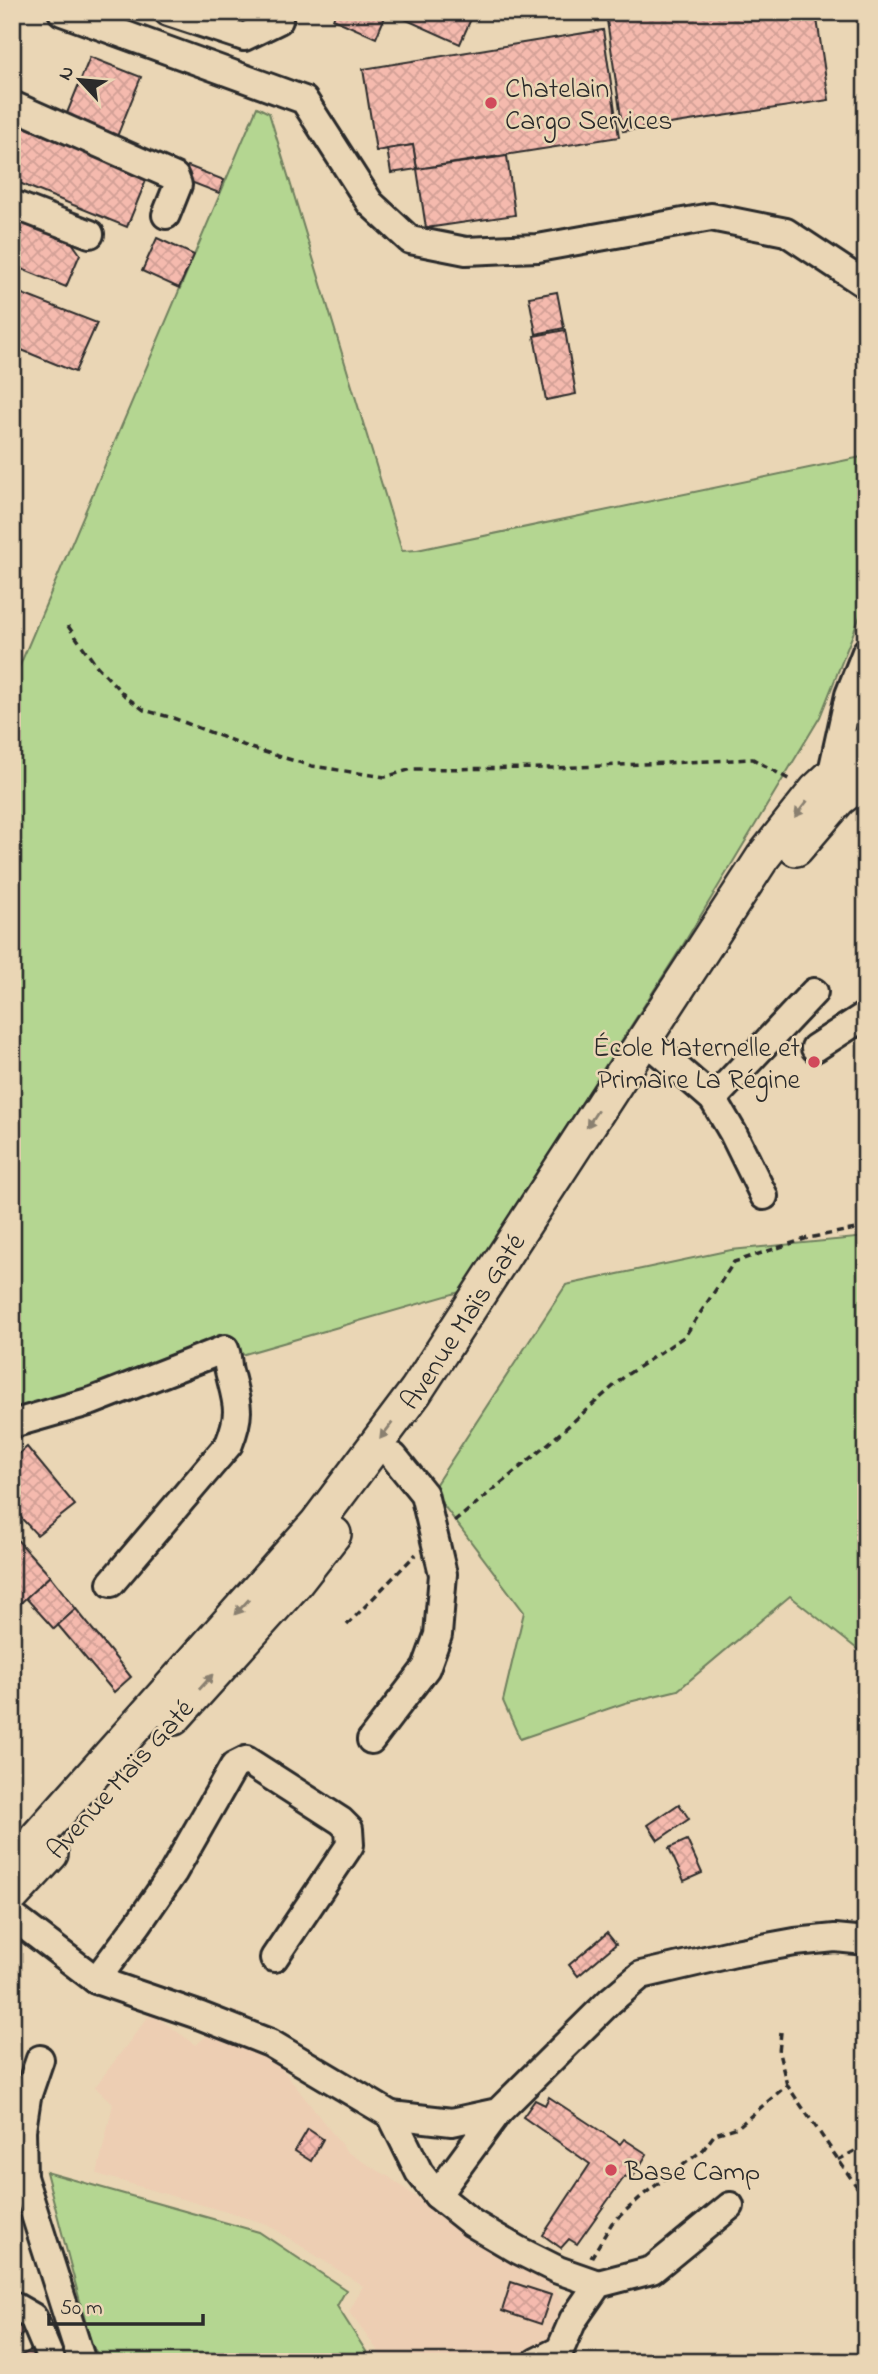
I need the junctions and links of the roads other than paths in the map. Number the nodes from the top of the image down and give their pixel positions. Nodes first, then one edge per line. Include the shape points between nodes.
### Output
1 (62, 12) edge
2 (168, 12) edge
3 (279, 20) dead end
4 (12, 105) edge
5 (12, 204) edge
6 (166, 215) dead end
7 (90, 234) dead end
8 (866, 285) edge
9 (866, 652) edge
10 (866, 743) edge
11 (866, 779) edge
12 (829, 787) junction
13 (814, 992) dead end
14 (866, 1015) edge
15 (816, 1048) dead end
16 (660, 1053) junction
17 (713, 1099) junction
18 (764, 1196) dead end
19 (12, 1424) edge
20 (394, 1457) junction
21 (111, 1583) dead end
22 (371, 1740) dead end
23 (12, 1865) edge
24 (12, 1896) edge
25 (12, 1916) edge
26 (866, 1941) edge
27 (274, 1958) dead end
28 (96, 1980) junction
29 (40, 2059) dead end
30 (498, 2112) junction
31 (391, 2115) junction
32 (437, 2195) junction
33 (730, 2206) dead end
34 (589, 2281) junction
35 (12, 2305) edge
36 (52, 2362) edge
37 (82, 2362) edge
38 (536, 2362) edge

1 - 8 street via 304,100 370,203 410,240 466,251 538,248 711,217 786,232
2 - 3 street via 244,37
4 - 6 street via 175,177 178,185
5 - 7 street
9 - 12 street via 849,695
10 - 12 main road, Avenue Maïs Gaté
11 - 12 main road, Avenue Maïs Gaté
12 - 16 main road, Avenue Maïs Gaté
12 -> 23 main road, Avenue Maïs Gaté via 763,857 408,1402 317,1522
13 - 17 street
14 - 15 street
16 - 17 street
16 - 20 main road, Avenue Maïs Gaté via 483,1330
17 - 18 street
19 - 21 street via 92,1401 225,1349 227,1352 238,1403 229,1444
20 - 22 street via 424,1494 443,1574 438,1635 426,1668
24 -> 20 main road, Avenue Maïs Gaté via 295,1584
25 - 28 street
26 - 30 street via 795,1942 641,1975
27 - 28 street via 350,1844 349,1829 246,1760 234,1766 173,1873
28 - 31 street via 270,2043
29 - 37 street via 22,2130 23,2177
30 - 31 street via 452,2122
30 - 32 street
31 - 32 street via 419,2172
32 - 34 street via 472,2223 518,2250
33 - 34 street via 652,2270
34 - 38 street via 560,2350
35 - 36 street via 33,2317

